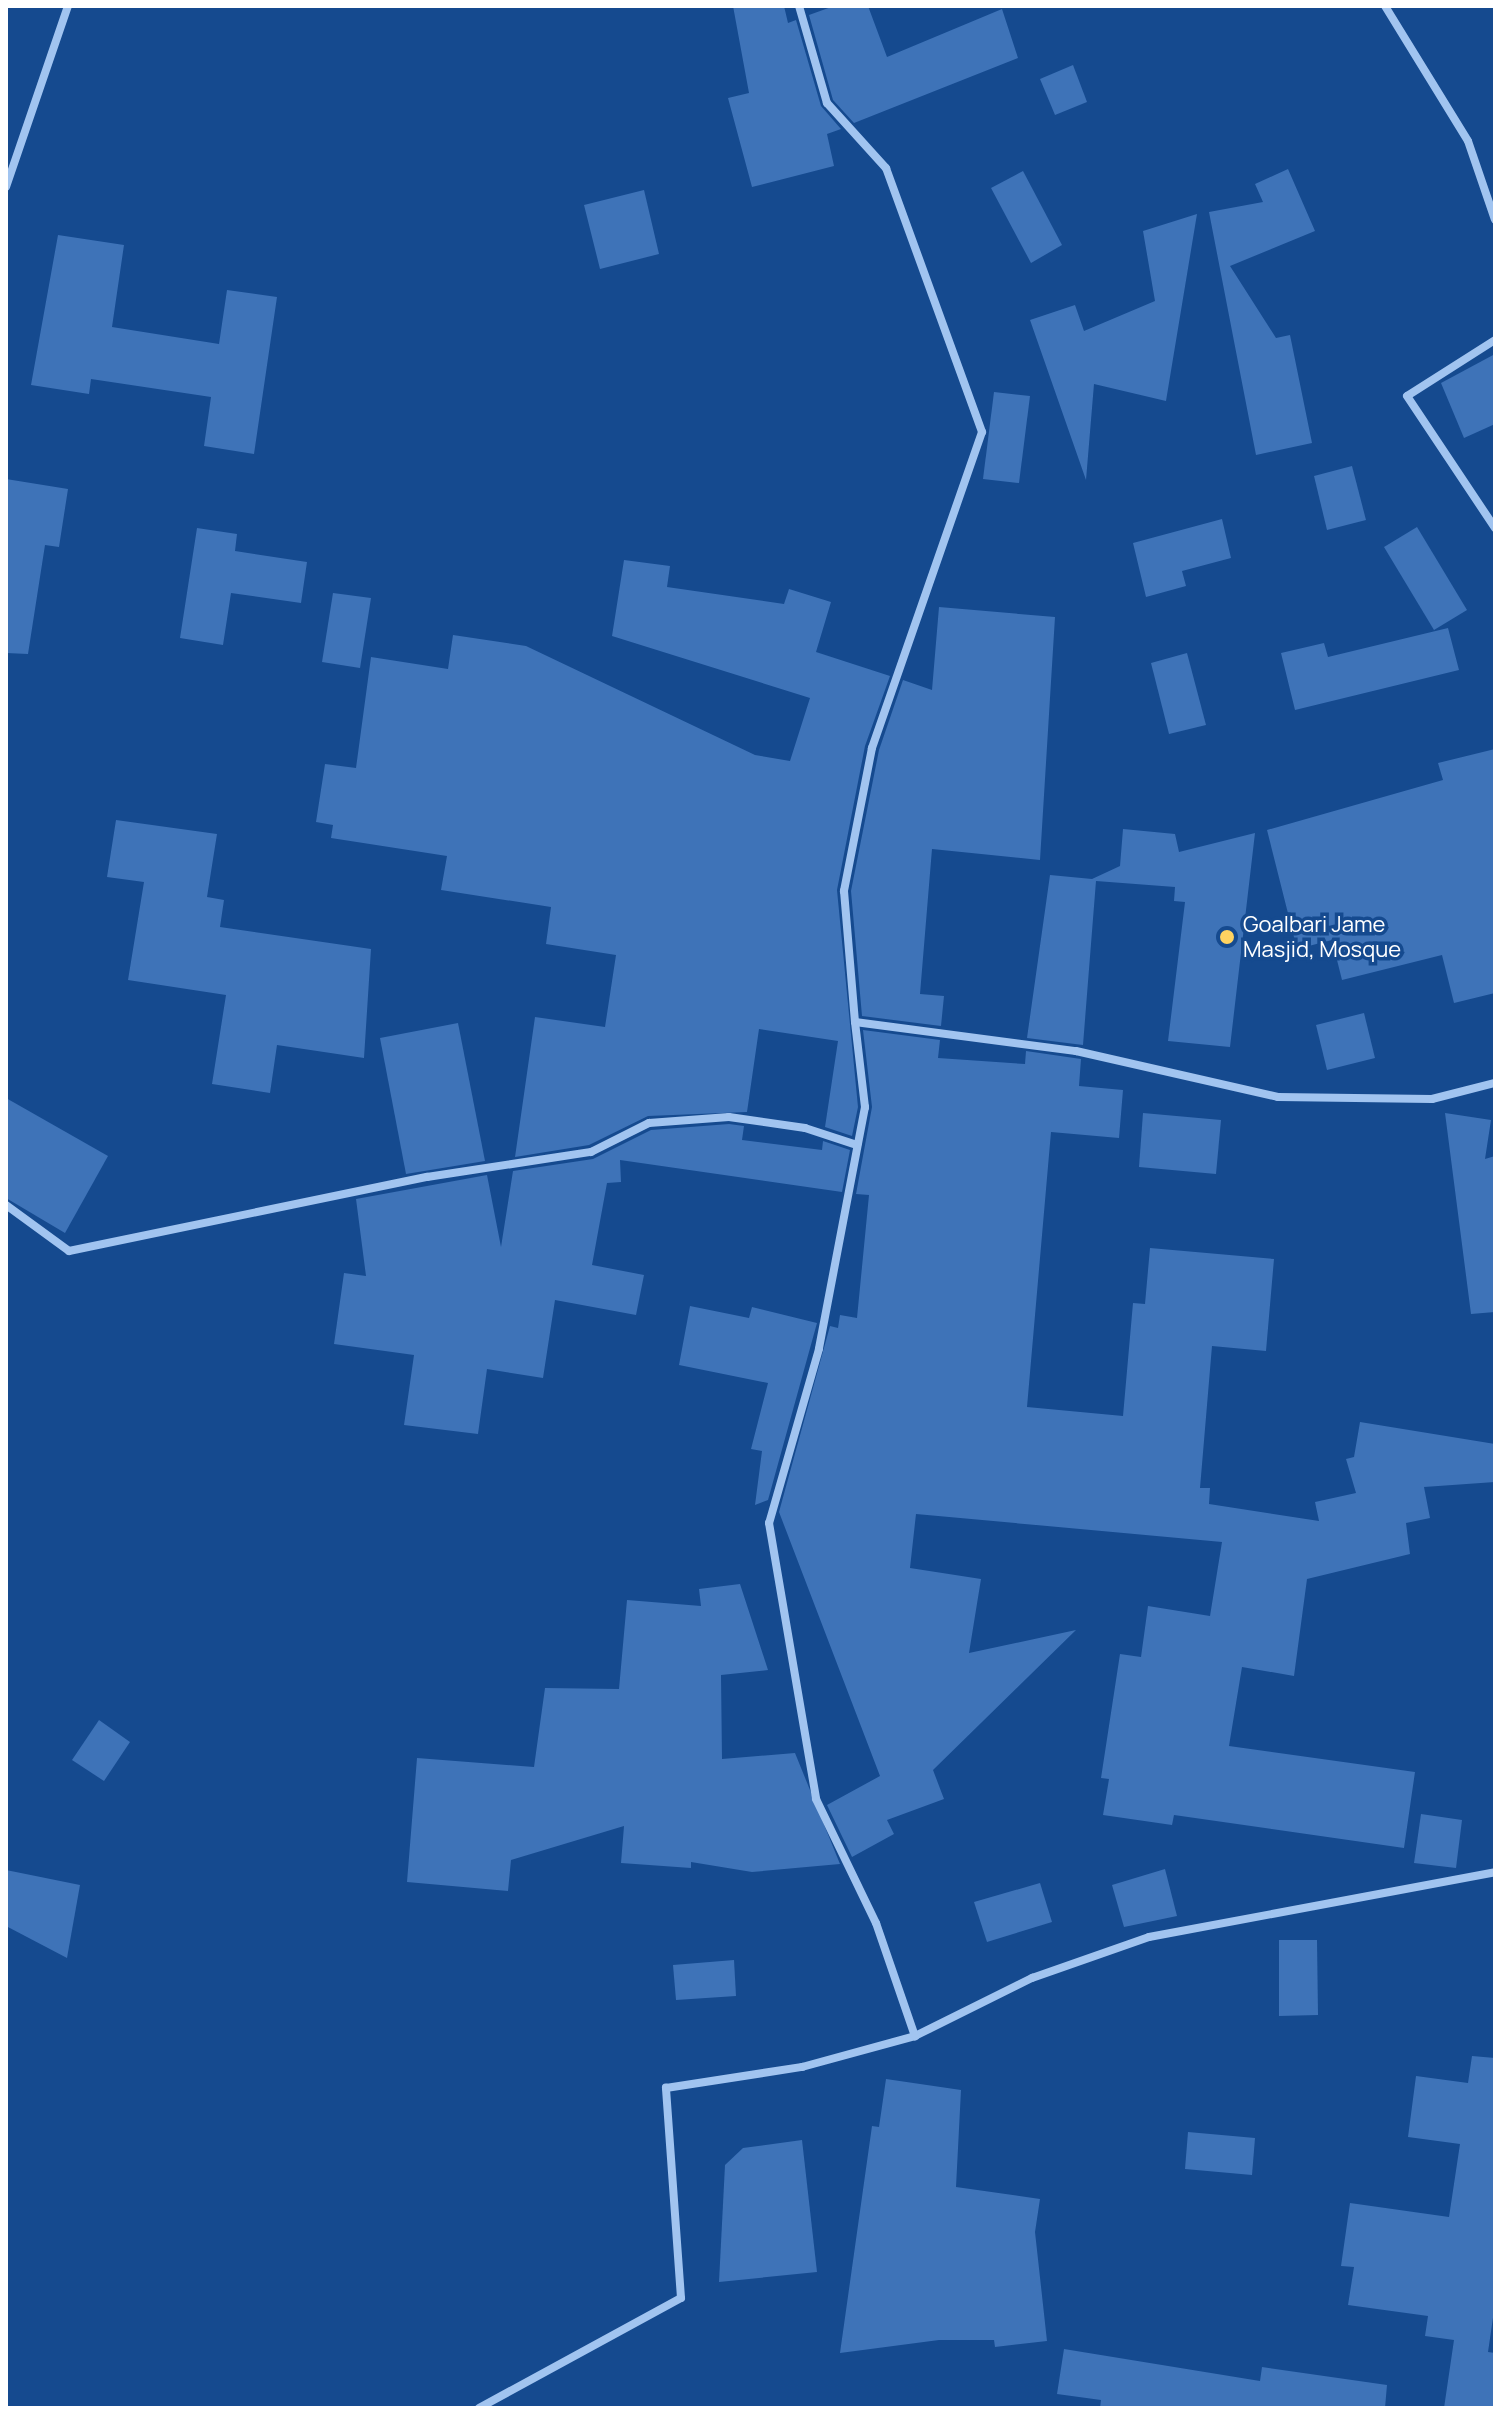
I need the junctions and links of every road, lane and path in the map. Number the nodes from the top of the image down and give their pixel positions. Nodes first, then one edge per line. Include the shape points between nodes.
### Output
1 (68, 6) edge
2 (799, 6) edge
3 (1385, 6) edge
4 (6, 187) edge
5 (1495, 220) edge
6 (1495, 340) edge
7 (1495, 528) edge
8 (855, 1022) junction
9 (1495, 1083) edge
10 (857, 1145) junction
11 (6, 1205) edge
12 (1495, 1872) edge
13 (915, 2036) junction
14 (479, 2408) edge

1 - 4 street
2 - 8 street via 827,103 886,168 982,432 872,748 844,891
3 - 5 street via 1468,141
6 - 7 street via 1407,396
8 - 9 street via 1076,1051 1278,1097 1432,1099
8 - 10 street via 865,1107
10 - 11 street via 805,1128 729,1117 649,1123 591,1152 427,1177 69,1251
10 - 13 street via 819,1349 769,1523 816,1799 876,1923
12 - 13 street via 1149,1937 1032,1978
13 - 14 street via 802,2067 666,2088 681,2298

